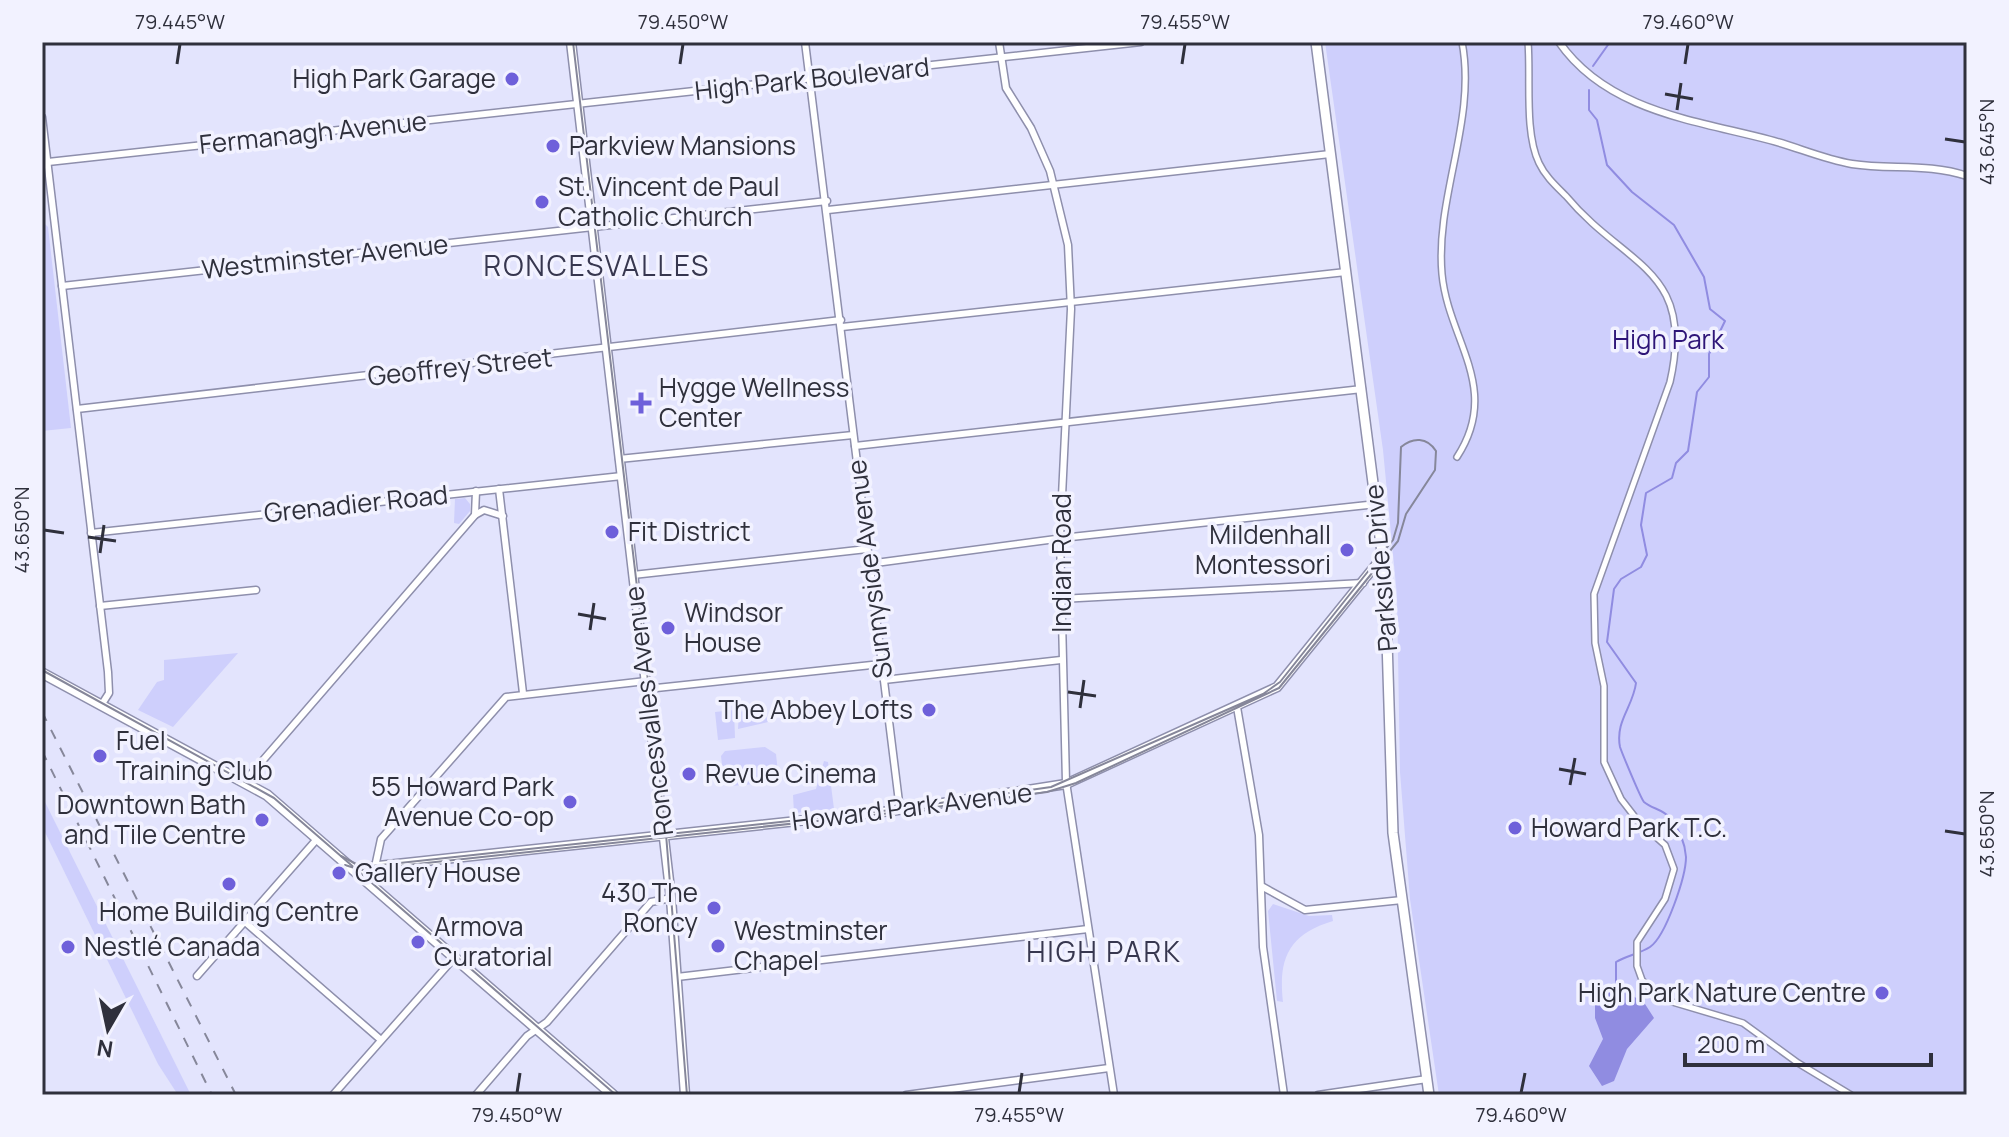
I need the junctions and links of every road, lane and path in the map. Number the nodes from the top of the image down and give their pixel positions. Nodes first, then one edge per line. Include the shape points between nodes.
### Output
1 (571, 42) edge
2 (805, 42) edge
3 (999, 42) edge
4 (1141, 42) edge
5 (1316, 42) edge
6 (1462, 42) edge
7 (1528, 42) edge
8 (1559, 42) edge
9 (1001, 58) junction
10 (810, 79) junction
11 (578, 105) junction
12 (42, 117) edge
13 (1330, 154) junction
14 (48, 162) junction
15 (1967, 176) edge
16 (1055, 185) junction
17 (827, 201) junction
18 (53, 207) junction
19 (42, 209) edge
20 (828, 210) junction
21 (592, 226) junction
22 (1346, 272) junction
23 (62, 286) junction
24 (1071, 302) junction
25 (842, 324) junction
26 (606, 346) junction
27 (1362, 389) junction
28 (77, 409) junction
29 (1065, 422) junction
30 (853, 435) junction
31 (855, 446) junction
32 (1457, 457) dead end
33 (619, 459) junction
34 (622, 476) junction
35 (499, 489) junction
36 (476, 491) junction
37 (1377, 504) junction
38 (475, 515) junction
39 (503, 516) junction
40 (91, 533) junction
41 (1060, 538) junction
42 (867, 549) junction
43 (1383, 556) junction
44 (868, 564) junction
45 (633, 575) junction
46 (1363, 583) junction
47 (256, 590) dead end
48 (1060, 599) junction
49 (100, 606) junction
50 (1061, 660) junction
51 (881, 664) junction
52 (43, 673) edge
53 (884, 680) junction
54 (646, 685) junction
55 (523, 693) junction
56 (102, 704) junction
57 (1237, 707) junction
58 (245, 781) junction
59 (1066, 784) junction
60 (900, 810) junction
61 (664, 836) junction
62 (317, 839) junction
63 (375, 867) junction
64 (362, 876) junction
65 (1263, 887) junction
66 (671, 898) junction
67 (1402, 900) junction
68 (244, 921) junction
69 (1088, 929) junction
70 (454, 958) junction
71 (197, 976) dead end
72 (677, 977) junction
73 (538, 1029) junction
74 (381, 1040) junction
75 (1109, 1068) junction
76 (1427, 1079) junction
77 (333, 1095) edge
78 (476, 1095) edge
79 (613, 1095) edge
80 (685, 1095) edge
81 (906, 1095) edge
82 (1114, 1095) edge
83 (1284, 1095) edge
84 (1318, 1095) edge
85 (1429, 1095) edge
86 (1851, 1095) edge

1 - 11 street, Roncesvalles Avenue
2 - 10 street, Sunnyside Avenue
3 - 9 street, Indian Road
4 - 9 street, High Park Boulevard
5 - 13 main road, Parkside Drive
6 - 32 street via 1465,100 1441,255 1445,290 1472,378 1470,428
7 - 86 street via 1533,140 1540,167 1592,225 1655,275 1674,315 1670,382 1594,594 1595,643 1604,686 1604,762 1621,799 1665,845 1674,869 1665,899 1637,942 1642,980 1659,998 1743,1023
8 - 15 street via 1589,77 1647,108 1840,161 1934,167
9 - 10 street, High Park Boulevard
9 - 16 street, Indian Road via 1006,88 1031,128
10 - 11 street, High Park Boulevard
10 - 17 street, Sunnyside Avenue
11 - 14 street, Fermanagh Avenue
11 - 21 street, Roncesvalles Avenue
12 - 14 street
13 - 16 street
13 - 22 main road, Parkside Drive
14 - 18 street
16 - 20 street
16 - 24 street, Indian Road via 1068,245
17 - 20 street, Sunnyside Avenue
17 - 21 street, Westminster Avenue
18 - 19 street
18 - 23 street
20 - 25 street, Sunnyside Avenue
21 - 23 street, Westminster Avenue
21 - 26 street, Roncesvalles Avenue
22 - 24 street, Geoffrey Street
22 - 27 main road, Parkside Drive
23 - 28 street
24 - 25 street, Geoffrey Street
24 - 29 street, Indian Road
25 - 26 street, Geoffrey Street
25 - 30 street, Sunnyside Avenue
26 - 28 street, Geoffrey Street
26 - 33 street, Roncesvalles Avenue
27 - 29 street
27 - 37 main road, Parkside Drive
28 - 40 street
29 - 31 street
29 - 41 street, Indian Road
30 - 31 street, Sunnyside Avenue
30 - 33 street
31 - 42 street, Sunnyside Avenue
33 - 34 street, Roncesvalles Avenue
34 - 35 street, Grenadier Road
34 - 45 street, Roncesvalles Avenue
35 - 36 street, Grenadier Road
35 - 39 street
36 - 38 street
36 - 40 street, Grenadier Road
37 - 41 street
37 - 43 main road, Parkside Drive
38 - 39 street via 484,510
38 - 58 street
39 - 55 street
40 - 49 street
41 - 44 street
41 - 48 street, Indian Road
42 - 44 street, Sunnyside Avenue
42 - 45 street
43 - 46 street, Howard Park Avenue
43 - 67 main road, Parkside Drive via 1393,833
44 - 51 street, Sunnyside Avenue
45 - 54 street, Roncesvalles Avenue
46 - 48 street
46 - 57 street, Howard Park Avenue via 1286,679
47 - 49 street
48 - 50 street, Indian Road
49 - 56 street via 109,693
50 - 53 street
50 - 59 street, Indian Road
51 - 53 street, Sunnyside Avenue
51 - 54 street
52 - 56 main road
53 - 60 street, Sunnyside Avenue
54 - 55 street
54 - 61 street, Roncesvalles Avenue
55 - 63 street via 506,697 381,839
56 - 58 main road
57 - 59 street, Howard Park Avenue
57 - 65 street
58 - 62 main road
59 - 60 street, Howard Park Avenue
59 - 69 street, Indian Road
60 - 61 street, Howard Park Avenue
61 - 63 street, Howard Park Avenue
61 - 66 street, Roncesvalles Avenue
62 - 64 main road
62 - 68 street
63 - 64 street, Howard Park Avenue
64 - 70 main road
65 - 67 street via 1305,910
65 - 83 street via 1263,947
66 - 72 street, Roncesvalles Avenue
66 - 73 street via 651,902
67 - 76 main road, Parkside Drive
68 - 71 street
68 - 74 street
69 - 72 street
69 - 75 street, Indian Road
70 - 73 main road
70 - 74 street
72 - 80 street, Roncesvalles Avenue
73 - 78 street
73 - 79 main road
74 - 77 street
75 - 81 street
75 - 82 street, Indian Road
76 - 84 street
76 - 85 main road, Parkside Drive

